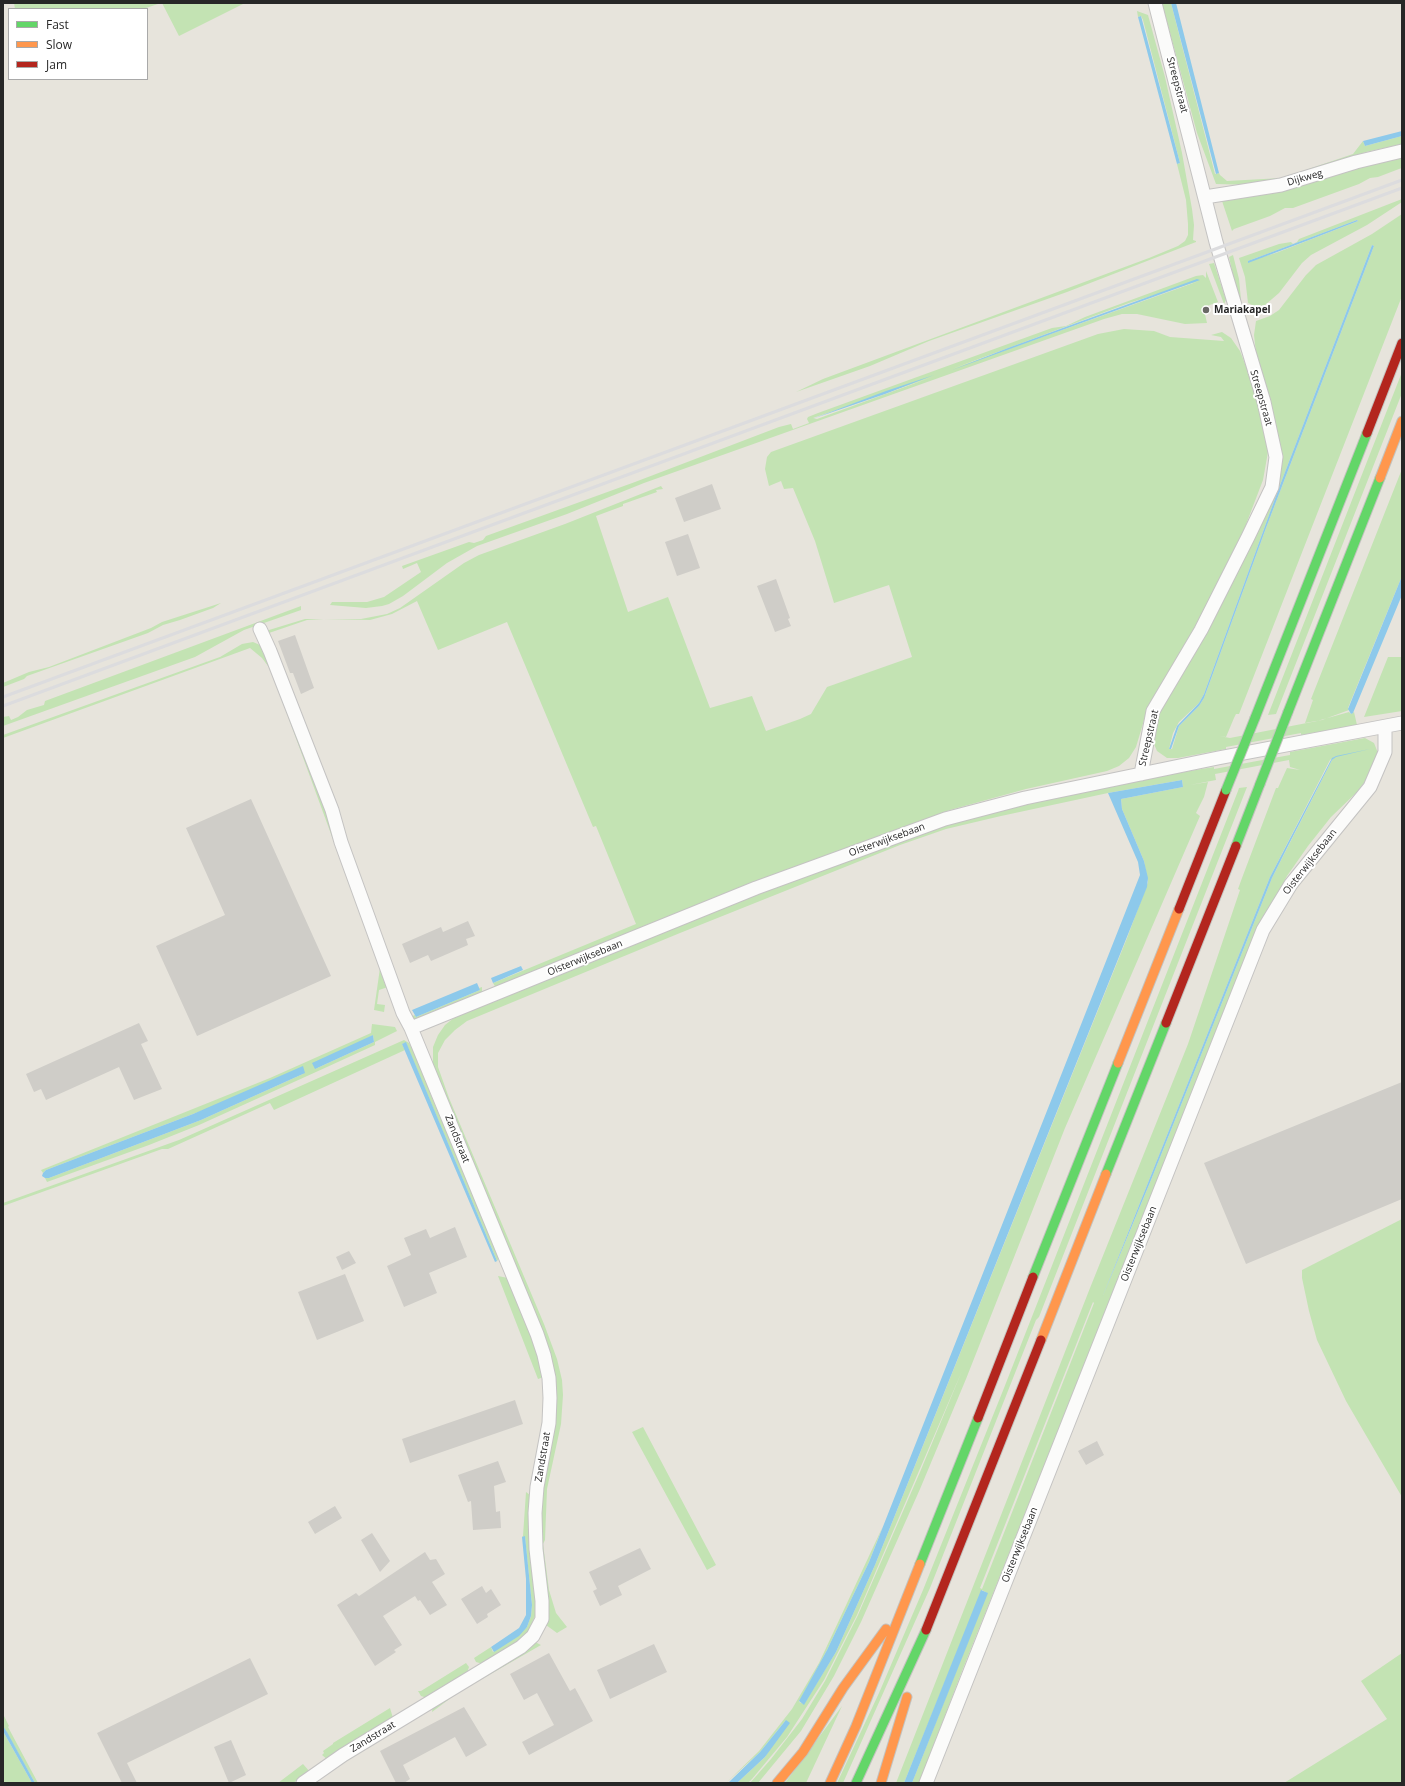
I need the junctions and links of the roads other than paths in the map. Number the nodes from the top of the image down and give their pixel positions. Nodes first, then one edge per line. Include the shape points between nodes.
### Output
1 (1155, 3) edge
2 (1402, 152) edge
3 (1205, 197) junction
4 (1402, 343) edge
5 (1402, 421) edge
6 (260, 629) dead end
7 (1402, 723) edge
8 (1385, 727) junction
9 (1141, 774) junction
10 (411, 1028) junction
11 (906, 1600) junction
12 (933, 1614) junction
13 (302, 1783) edge
14 (778, 1783) edge
15 (830, 1783) edge
16 (856, 1783) edge
17 (881, 1783) edge
18 (926, 1783) edge

1 - 3 street, Streepstraat
2 - 3 street, Dijkweg via 1356,162 1281,185
3 - 9 street, Streepstraat via 1264,402 1276,457 1272,487 1248,537 1201,630 1153,711
4 - 11 highway, bridge
5 - 12 highway, bridge
6 - 10 street, Zandstraat via 332,810 341,842 403,1013
7 - 8 street, Oisterwijksebaan
8 - 9 street, Oisterwijksebaan
8 - 18 street, Oisterwijksebaan via 1385,752 1370,787 1291,884 1263,930
9 - 10 street, Oisterwijksebaan via 1025,798 945,819 756,888
10 - 13 street, Zandstraat via 544,1355 549,1378 549,1423 537,1487 535,1533 542,1619 533,1636 521,1647 343,1755
11 - 14 highway
11 - 15 highway via 856,1726
12 - 16 highway
12 - 17 highway

